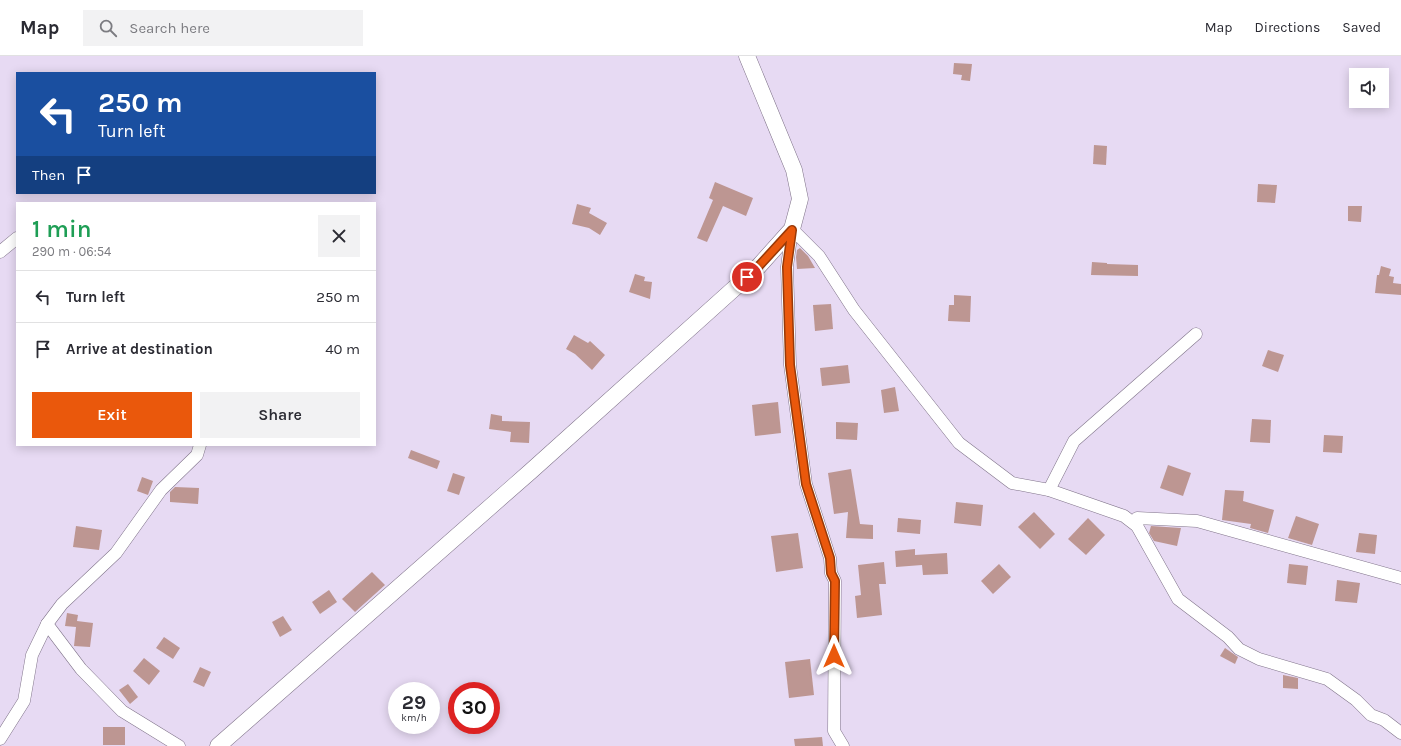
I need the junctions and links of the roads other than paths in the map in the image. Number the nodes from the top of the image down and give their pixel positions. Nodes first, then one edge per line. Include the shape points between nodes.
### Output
1 (746, 56) edge
2 (792, 230) junction
3 (16, 239) edge
4 (0, 252) edge
5 (1196, 334) dead end
6 (200, 446) edge
7 (1049, 490) junction
8 (1137, 526) junction
9 (1401, 578) edge
10 (47, 624) junction
11 (1401, 732) edge
12 (0, 739) edge
13 (179, 746) edge
14 (218, 746) edge
15 (843, 746) edge

1 - 2 street via 794,170 800,199
2 - 7 street via 820,256 854,310 959,443 1012,483
2 - 14 street via 758,267 537,466
2 - 15 street via 787,267 790,365 806,484 835,581 834,731
3 - 4 street
5 - 7 street via 1074,441
6 - 10 street via 197,455 161,490 116,553 62,604
7 - 8 street via 1124,516
8 - 9 street via 1137,518 1197,521
8 - 11 street via 1178,598 1228,637 1239,649 1259,659 1327,680 1356,700 1371,715 1384,720
10 - 12 street via 32,655 24,701
10 - 13 street via 81,669 122,711

